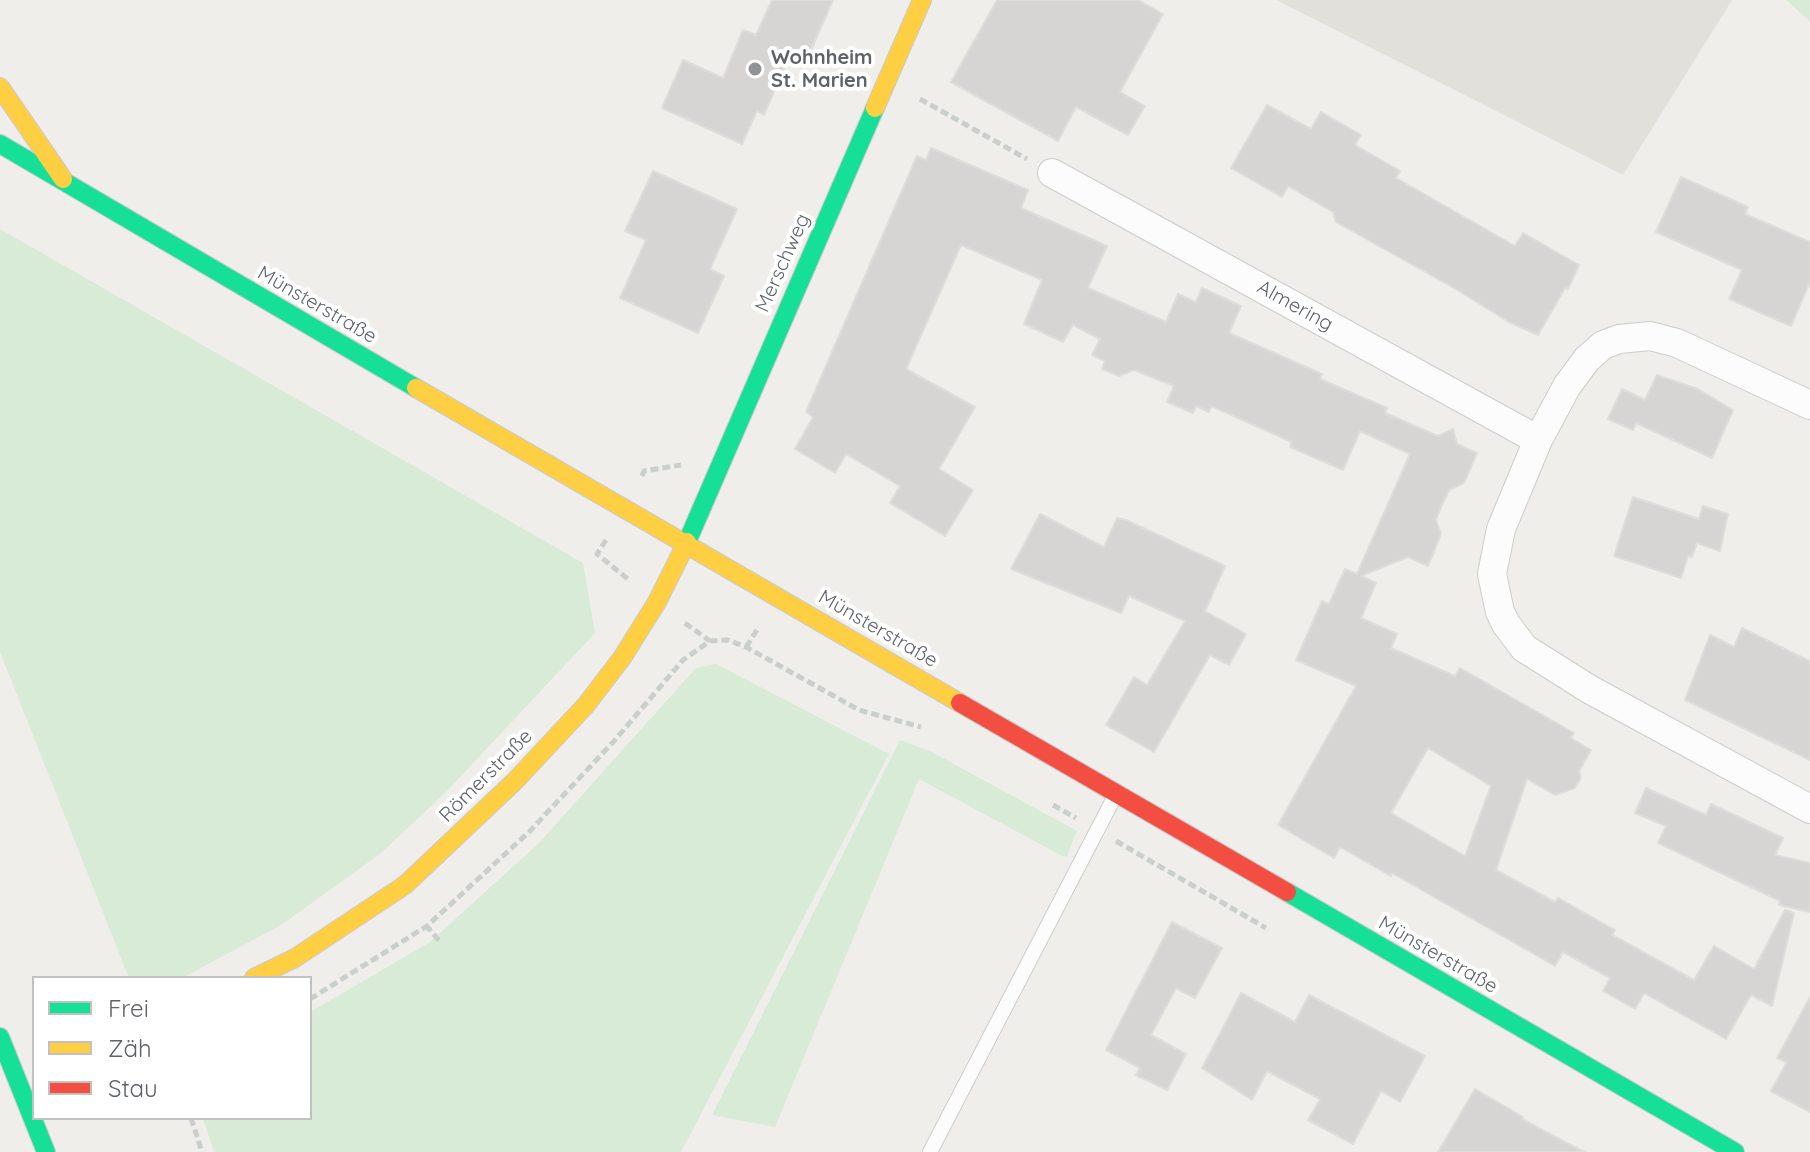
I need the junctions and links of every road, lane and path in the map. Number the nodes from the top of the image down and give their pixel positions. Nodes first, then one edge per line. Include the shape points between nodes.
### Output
1 (922, 0) edge
2 (888, 82) junction
3 (0, 87) edge
4 (0, 144) edge
5 (1052, 173) joint
6 (63, 179) junction
7 (1810, 405) edge
8 (1538, 440) junction
9 (686, 544) junction
10 (710, 641) dead end
11 (923, 727) dead end
12 (1116, 794) junction
13 (1810, 809) edge
14 (427, 926) dead end
15 (441, 943) dead end
16 (258, 976) edge
17 (0, 1037) edge
18 (32, 1117) edge
19 (33, 1120) edge
20 (192, 1120) edge
21 (46, 1152) edge
22 (202, 1152) edge
23 (930, 1152) edge
24 (1735, 1152) edge

1 - 2 main road, Merschweg
2 - 5 path
2 - 9 main road, Merschweg
3 - 6 main road
4 - 6 main road, Münsterstraße
5 - 8 street, Almering
6 - 9 main road, Münsterstraße
7 - 8 street via 1677,343 1627,337 1603,345 1587,359
8 - 13 street via 1495,550 1492,574 1506,624 1524,648 1589,689
9 - 12 main road, Münsterstraße
9 - 16 main road, Römerstraße via 622,658 515,781 405,885 295,958
10 - 11 path via 746,647 859,710
12 - 23 lane
12 - 24 main road, Münsterstraße
14 - 15 path
17 - 18 main road
19 - 21 main road
20 - 22 path

